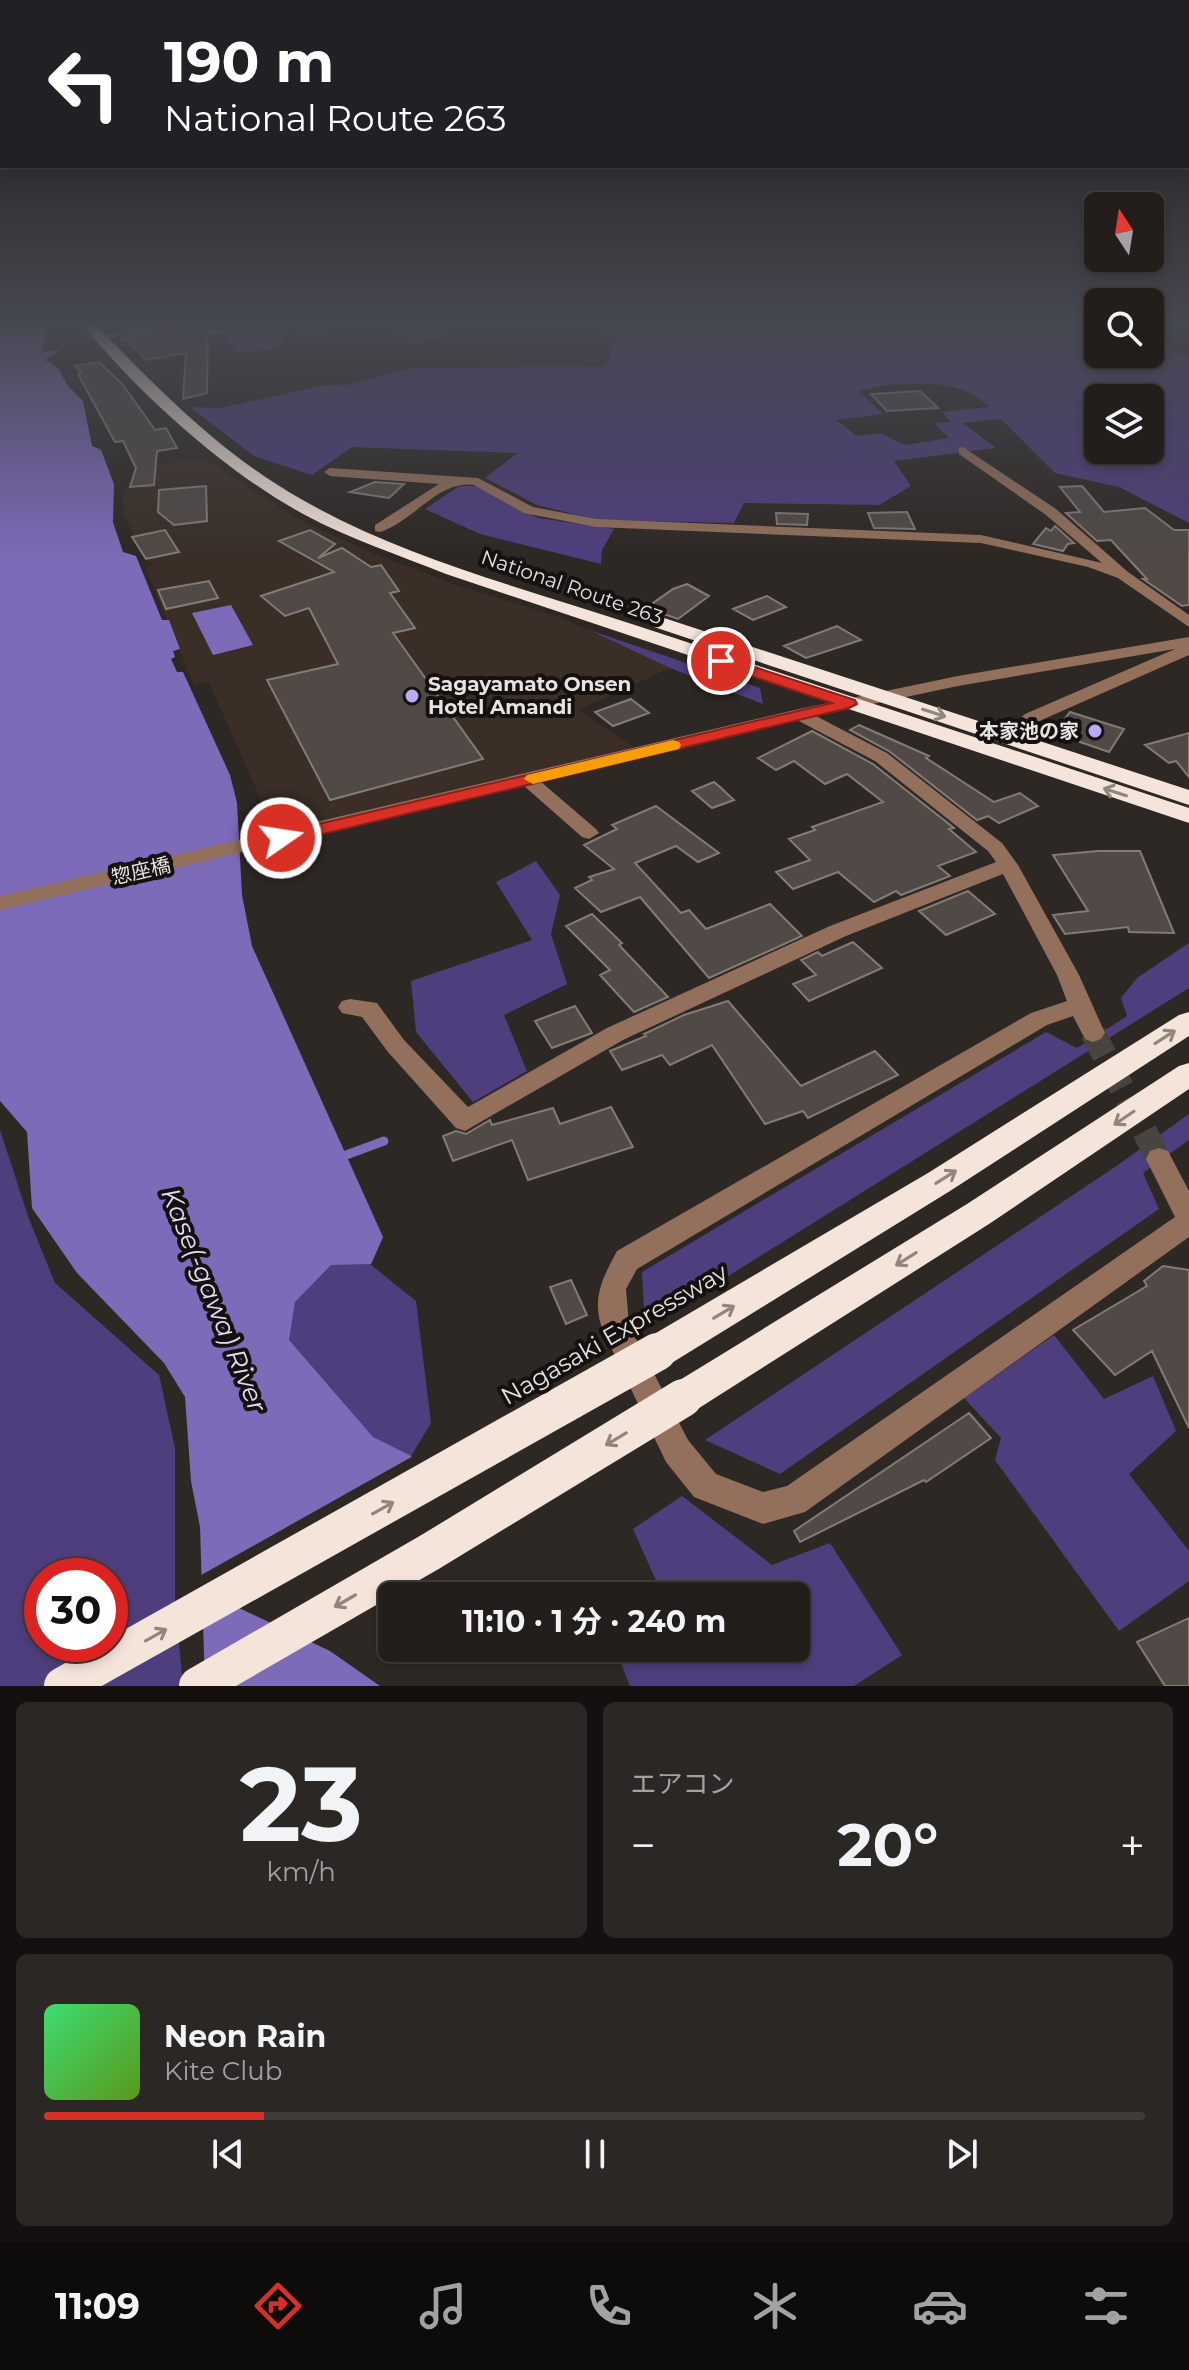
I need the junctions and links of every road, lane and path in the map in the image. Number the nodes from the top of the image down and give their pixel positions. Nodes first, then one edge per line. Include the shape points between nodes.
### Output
1 (162, 401) edge
2 (963, 451) dead end
3 (229, 459) junction
4 (330, 472) dead end
5 (454, 481) junction
6 (380, 528) junction
7 (1123, 575) junction
8 (1189, 622) edge
9 (1189, 642) edge
10 (1189, 649) edge
11 (886, 697) junction
12 (849, 704) junction
13 (799, 714) junction
14 (1006, 737) junction
15 (528, 780) junction
16 (1189, 798) edge
17 (1189, 816) edge
18 (589, 833) dead end
19 (1008, 865) junction
20 (0, 903) edge
21 (1080, 1005) junction
22 (350, 1007) dead end
23 (1189, 1022) edge
24 (1093, 1033) tunnel mouth
25 (1189, 1074) edge
26 (1159, 1159) tunnel mouth
27 (1189, 1219) edge
28 (63, 1686) edge
29 (198, 1686) edge

1 - 3 highway, National Route 263
2 - 7 street via 1051,512
3 - 6 highway, National Route 263
3 - 12 highway, National Route 263 via 296,503 382,543
4 - 5 street
5 - 6 street
5 - 7 street via 478,482 529,510 570,520 981,539
6 - 11 highway, National Route 263
7 - 8 street
9 - 11 street, 惣座橋
10 - 14 street via 1031,718
11 - 12 street, 惣座橋
11 -> 14 highway, National Route 263
12 - 13 street, 惣座橋
17 -> 12 highway, National Route 263
13 - 15 street, 惣座橋
13 - 19 street via 891,764 995,847
14 - 16 highway, National Route 263
15 - 18 street
15 - 20 street, 惣座橋
19 - 21 street
19 - 22 street via 838,931 615,1034 465,1121 369,1009
21 - 24 street
21 - 27 street via 1039,1019 627,1260 612,1288 615,1326 677,1451 705,1486 763,1508 794,1501
28 -> 23 highway, Nagasaki Expressway, bridge via 657,1352 939,1182
25 -> 29 highway, bridge via 978,1214 683,1398
26 - 27 street

